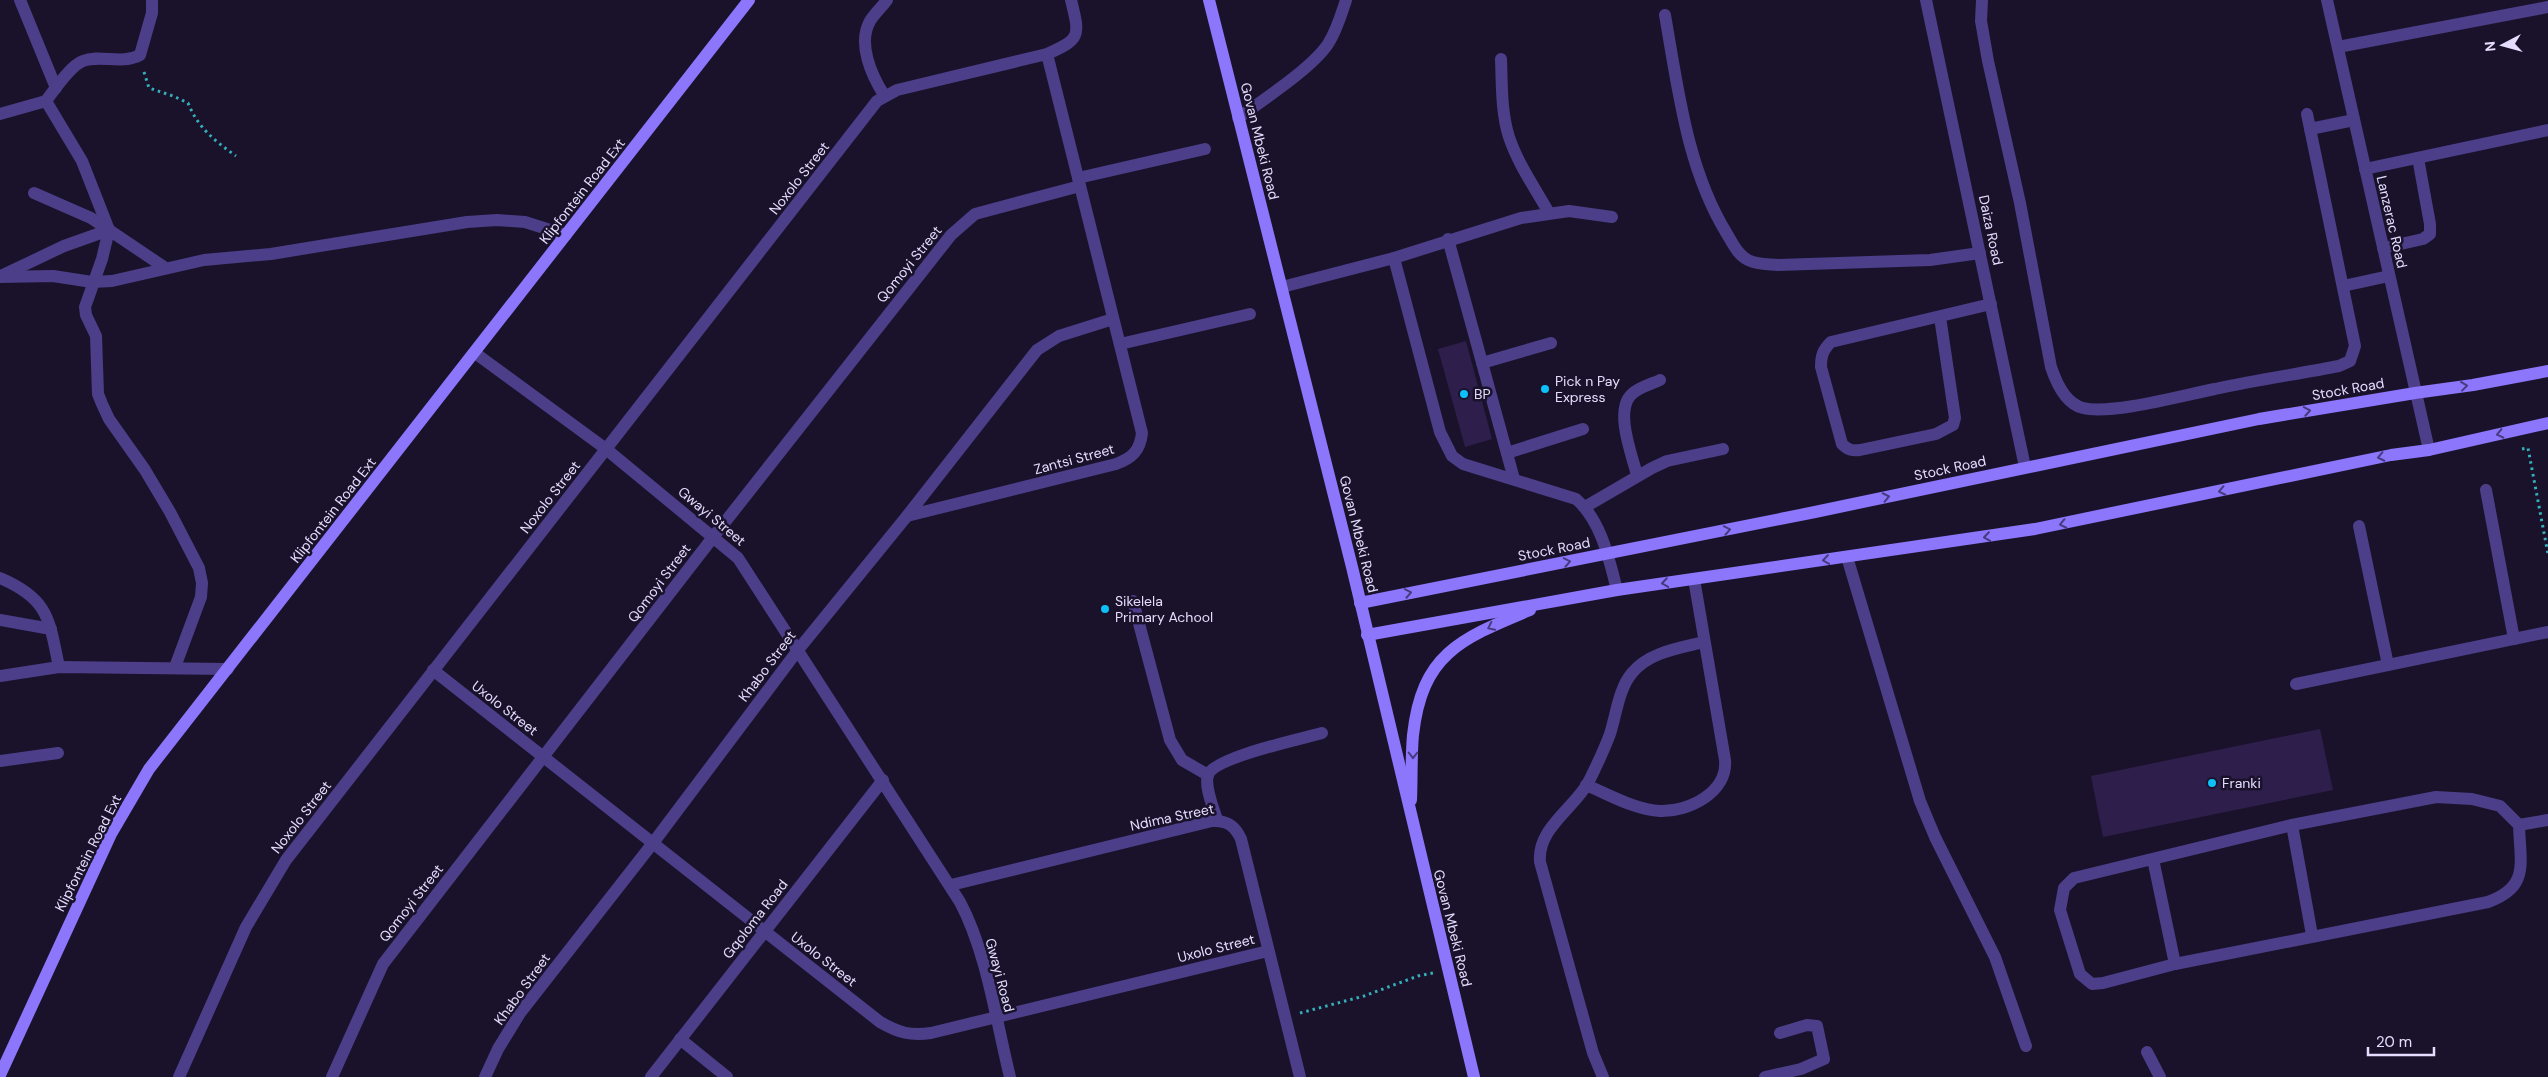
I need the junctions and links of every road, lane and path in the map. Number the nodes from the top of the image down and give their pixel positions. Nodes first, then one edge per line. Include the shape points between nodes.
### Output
1 (20, 0) edge
2 (152, 0) edge
3 (749, 0) edge
4 (887, 0) edge
5 (1072, 0) edge
6 (1209, 0) edge
7 (1346, 0) edge
8 (1926, 0) edge
9 (1982, 0) edge
10 (2327, 0) edge
11 (2548, 7) edge
12 (1665, 15) dead end
13 (2338, 47) junction
14 (1047, 54) junction
15 (140, 55) junction
16 (1501, 59) dead end
17 (56, 88) junction
18 (884, 95) junction
19 (46, 100) junction
20 (0, 114) edge
21 (2307, 114) dead end
22 (1238, 118) junction
23 (2354, 120) junction
24 (2310, 129) junction
25 (2548, 130) edge
26 (1204, 149) dead end
27 (236, 156) dead end
28 (2418, 158) junction
29 (2365, 169) junction
30 (1079, 182) junction
31 (34, 193) dead end
32 (1550, 213) junction
33 (1612, 217) dead end
34 (109, 230) junction
35 (566, 235) junction
36 (1448, 239) junction
37 (2383, 248) junction
38 (1980, 254) junction
39 (1394, 258) junction
40 (164, 267) junction
41 (2389, 276) junction
42 (0, 277) edge
43 (92, 282) junction
44 (2343, 286) junction
45 (1282, 287) junction
46 (1991, 304) junction
47 (1250, 314) dead end
48 (1940, 317) junction
49 (1113, 319) junction
50 (1551, 343) dead end
51 (1120, 344) junction
52 (475, 353) junction
53 (1482, 362) junction
54 (2548, 371) edge
55 (1660, 380) dead end
56 (2415, 392) junction
57 (2548, 423) edge
58 (1583, 430) dead end
59 (606, 449) junction
60 (1723, 449) dead end
61 (2429, 450) junction
62 (2514, 450) dead end
63 (1507, 453) junction
64 (2025, 467) junction
65 (1637, 475) junction
66 (1514, 479) junction
67 (2486, 490) dead end
68 (1585, 507) junction
69 (907, 516) junction
70 (2359, 526) dead end
71 (714, 536) junction
72 (1607, 554) junction
73 (2548, 554) edge
74 (1847, 557) junction
75 (0, 578) edge
76 (1694, 579) junction
77 (1617, 590) junction
78 (1133, 601) dead end
79 (1552, 601) junction
80 (1360, 603) junction
81 (0, 620) edge
82 (51, 629) junction
83 (2548, 632) edge
84 (1367, 635) junction
85 (2514, 639) junction
86 (1704, 642) junction
87 (798, 650) junction
88 (2388, 665) junction
89 (59, 667) junction
90 (175, 667) junction
91 (228, 669) junction
92 (434, 670) junction
93 (0, 676) edge
94 (2296, 684) dead end
95 (1322, 733) dead end
96 (58, 753) dead end
97 (544, 758) junction
98 (0, 761) edge
99 (1208, 775) junction
100 (883, 780) junction
101 (1586, 785) junction
102 (1410, 813) junction
103 (1217, 820) junction
104 (2548, 820) edge
105 (2292, 824) junction
106 (2519, 825) junction
107 (653, 843) junction
108 (2153, 859) junction
109 (951, 884) junction
110 (764, 931) junction
111 (2312, 935) junction
112 (1268, 951) junction
113 (2175, 964) junction
114 (1448, 970) junction
115 (1285, 1017) junction
116 (996, 1018) junction
117 (1780, 1033) dead end
118 (680, 1039) junction
119 (2026, 1046) dead end
120 (2147, 1052) dead end
121 (0, 1075) edge
122 (179, 1077) edge
123 (332, 1077) edge
124 (485, 1077) edge
125 (651, 1077) edge
126 (727, 1077) edge
127 (1010, 1077) edge
128 (1300, 1077) edge
129 (1474, 1077) edge
130 (1603, 1077) edge
131 (1765, 1077) edge
132 (2160, 1077) edge

1 - 17 street
2 - 15 street via 152,13
3 - 35 main road, Klipfontein Road Ext
4 - 18 street via 870,20 865,42 874,78
5 - 14 street via 1076,36 1068,45
6 - 22 main road, Govan Mbeki Road
7 - 22 street via 1324,50
8 - 38 street, Daiza Road
9 - 44 street via 1981,21 1986,53 2020,203 2051,367 2056,382 2072,402 2082,408 2096,409 2150,403 2345,364 2352,358 2355,346
10 - 13 street, Lanzerac Road
11 - 13 street
12 - 38 street via 1698,174 1721,225 1736,250 1747,260 1778,265 1930,260
13 - 23 street, Lanzerac Road
14 - 18 street
14 - 30 street, Zantsi Street
15 - 17 street via 130,59 83,60
15 - 27 path via 149,88 188,104 210,138
16 - 32 street via 1509,136
17 - 19 street
18 - 59 street, Noxolo Street
19 - 20 street
19 - 34 street via 82,161
21 - 24 street
22 - 45 main road, Govan Mbeki Road
23 - 24 street
23 - 29 street, Lanzerac Road
24 - 44 street
25 - 28 street
26 - 30 street
28 - 29 street
28 - 37 street via 2430,234 2423,239
29 - 37 street, Lanzerac Road
30 - 49 street, Zantsi Street
30 - 71 street, Qomoyi Street via 975,214 964,221
31 - 34 street
32 - 33 street via 1569,211
32 - 36 street
34 - 40 street
34 - 42 street via 64,246
34 - 43 street
35 - 40 street via 525,222 466,222 271,254
35 - 52 main road, Klipfontein Road Ext
36 - 39 street
36 - 53 street
37 - 41 street, Lanzerac Road
38 - 46 street, Daiza Road
39 - 45 street
39 - 66 street via 1446,447 1463,464
40 - 43 street via 112,281
41 - 44 street
41 - 56 street, Lanzerac Road
42 - 43 street via 53,276
43 - 90 street via 85,307 98,348 100,399 109,419 145,470 199,568 201,597
45 - 80 main road, Govan Mbeki Road
46 - 48 street
46 - 64 street, Daiza Road
47 - 51 street
48 - 48 street via 1831,342 1825,347 1821,355 1822,367 1842,444 1847,448 1860,450 1936,434 1953,426 1955,418
49 - 51 street, Zantsi Street
49 - 69 street, Khabo Street via 1042,344
50 - 53 street
51 - 69 street, Zantsi Street via 1142,433 1141,443 1134,454 1116,464
52 - 59 street, Gwayi Street
52 - 91 main road, Klipfontein Road Ext
53 - 63 street
56 -> 54 main road, Stock Road
55 - 65 street via 1634,392 1625,408 1624,423
56 - 61 street, Lanzerac Road
64 -> 56 main road, Stock Road via 2259,419
57 -> 61 main road
58 - 63 street
59 - 71 street, Gwayi Street
59 - 92 street, Noxolo Street
60 - 65 street via 1667,461
61 -> 74 main road via 2391,455 2035,530
62 - 73 path via 2528,448
63 - 66 street
72 -> 64 main road, Stock Road
65 - 68 street
66 - 68 street via 1567,495
67 - 85 street
68 - 72 street
69 - 87 street, Khabo Street
70 - 88 street
71 - 87 street, Gwayi Street via 738,558
71 - 97 street, Qomoyi Street
72 - 77 street
80 -> 72 main road, Stock Road
74 -> 76 main road
74 - 119 street via 1920,802 1995,957
75 - 82 street via 35,597
76 -> 77 main road
76 - 86 street
77 - 79 main road
78 - 99 street via 1170,740 1182,760
79 - 84 main road
79 -> 102 main road via 1460,643 1432,669 1417,706
80 - 84 main road, Govan Mbeki Road
81 - 82 street
82 - 89 street
83 - 85 street
84 - 102 main road, Govan Mbeki Road
85 - 88 street
86 - 101 street via 1657,654 1632,672 1626,681 1609,737
86 - 101 street via 1724,760 1724,777 1719,786 1694,803 1660,811
87 - 100 street, Gwayi Street
87 - 107 street, Khabo Street
88 - 94 street
89 - 90 street
89 - 93 street
90 - 91 street
91 - 121 main road, Klipfontein Road Ext via 149,769 110,834
92 - 97 street, Uxolo Street
92 - 122 street, Noxolo Street via 268,887 246,927
95 - 99 street via 1229,759
96 - 98 street
97 - 107 street, Uxolo Street
97 - 123 street, Qomoyi Street via 383,964
99 - 103 street
100 - 109 street, Gwayi Street
100 - 110 street, Gqoloma Road
101 - 130 street via 1545,837 1539,852 1593,1053
102 - 114 main road, Govan Mbeki Road
103 - 109 street, Ndima Street
103 - 112 street, Ndima Street via 1232,826 1241,839
104 - 106 street
105 - 106 street via 2436,796 2472,799 2500,806
105 - 108 street
105 - 111 street
106 - 111 street via 2520,874 2515,887 2505,896 2488,902
107 - 110 street, Uxolo Street
107 - 124 street, Khabo Street via 520,1013
108 - 113 street
108 - 113 street via 2074,878 2064,888 2060,910 2080,974 2092,984
109 - 116 street, Gwayi Road via 973,931
110 - 116 street, Uxolo Street via 897,1032 918,1034
110 - 118 street, Gqoloma Road
111 - 113 street
112 - 115 street, Ndima Street
112 - 116 street, Uxolo Street
114 - 115 path via 1418,976 1364,996
114 - 129 main road, Govan Mbeki Road
115 - 128 street, Ndima Street
116 - 127 street, Gwayi Road
117 - 131 street via 1807,1025 1817,1026 1824,1059 1801,1069
118 - 125 street, Gqoloma Road
118 - 126 street
120 - 132 street

